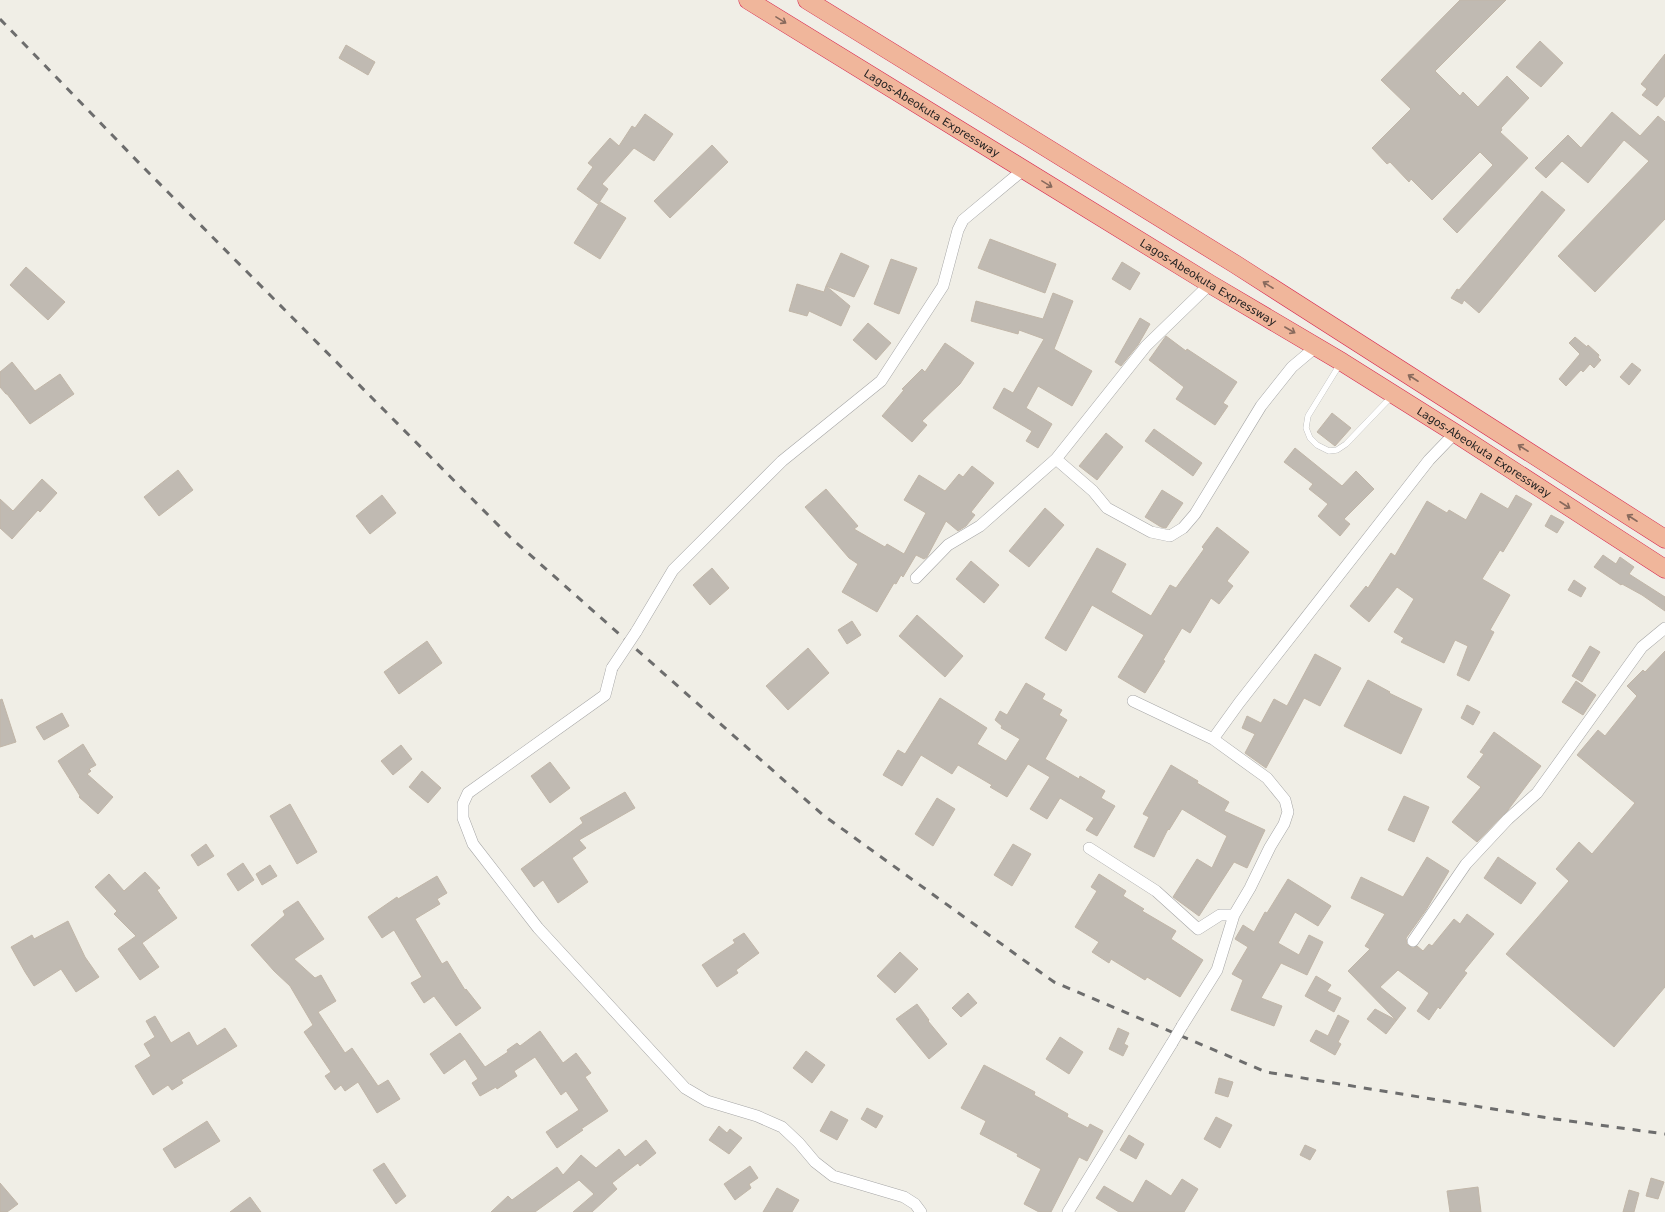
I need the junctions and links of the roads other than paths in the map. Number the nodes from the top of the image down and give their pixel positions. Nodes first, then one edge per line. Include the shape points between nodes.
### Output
1 (748, 0) edge
2 (806, 0) edge
3 (1023, 170) junction
4 (1210, 284) junction
5 (1317, 346) junction
6 (1342, 362) junction
7 (1394, 394) junction
8 (1455, 433) junction
9 (1056, 458) junction
10 (1665, 539) edge
11 (1665, 569) edge
12 (916, 578) dead end
13 (1665, 628) edge
14 (1133, 701) dead end
15 (1213, 739) junction
16 (1089, 848) dead end
17 (1234, 915) junction
18 (1413, 941) dead end
19 (921, 1212) edge
20 (1068, 1212) edge

1 -> 3 highway, Lagos-Abeokuta Expressway
10 -> 2 highway via 1235,264
3 -> 4 highway, Lagos-Abeokuta Expressway
3 - 19 street, bridge via 963,220 943,286 881,381 782,461 674,570 612,668 605,695 468,793 463,804 463,818 473,844 538,928 685,1088 707,1101 757,1116 782,1127 815,1162 833,1176 904,1197 915,1204
4 -> 5 highway, Lagos-Abeokuta Expressway
4 - 9 street via 1146,346
5 - 6 highway, Lagos-Abeokuta Expressway
5 - 9 street via 1292,367 1261,406 1195,514 1183,528 1170,536 1151,532 1107,508 1093,491
6 - 7 highway, Lagos-Abeokuta Expressway
6 - 7 lane via 1308,416 1306,428 1310,438 1317,445 1329,451 1337,450 1346,444
7 - 8 highway, Lagos-Abeokuta Expressway
8 -> 11 highway, Lagos-Abeokuta Expressway
8 - 15 street via 1429,460
9 - 12 street via 980,526 948,545
13 - 18 street via 1642,647 1536,793 1466,864
14 - 15 street
15 - 17 street via 1267,778 1285,800 1288,812 1284,824
16 - 17 street via 1156,891 1198,929 1220,915
17 - 20 street, bridge via 1216,970

